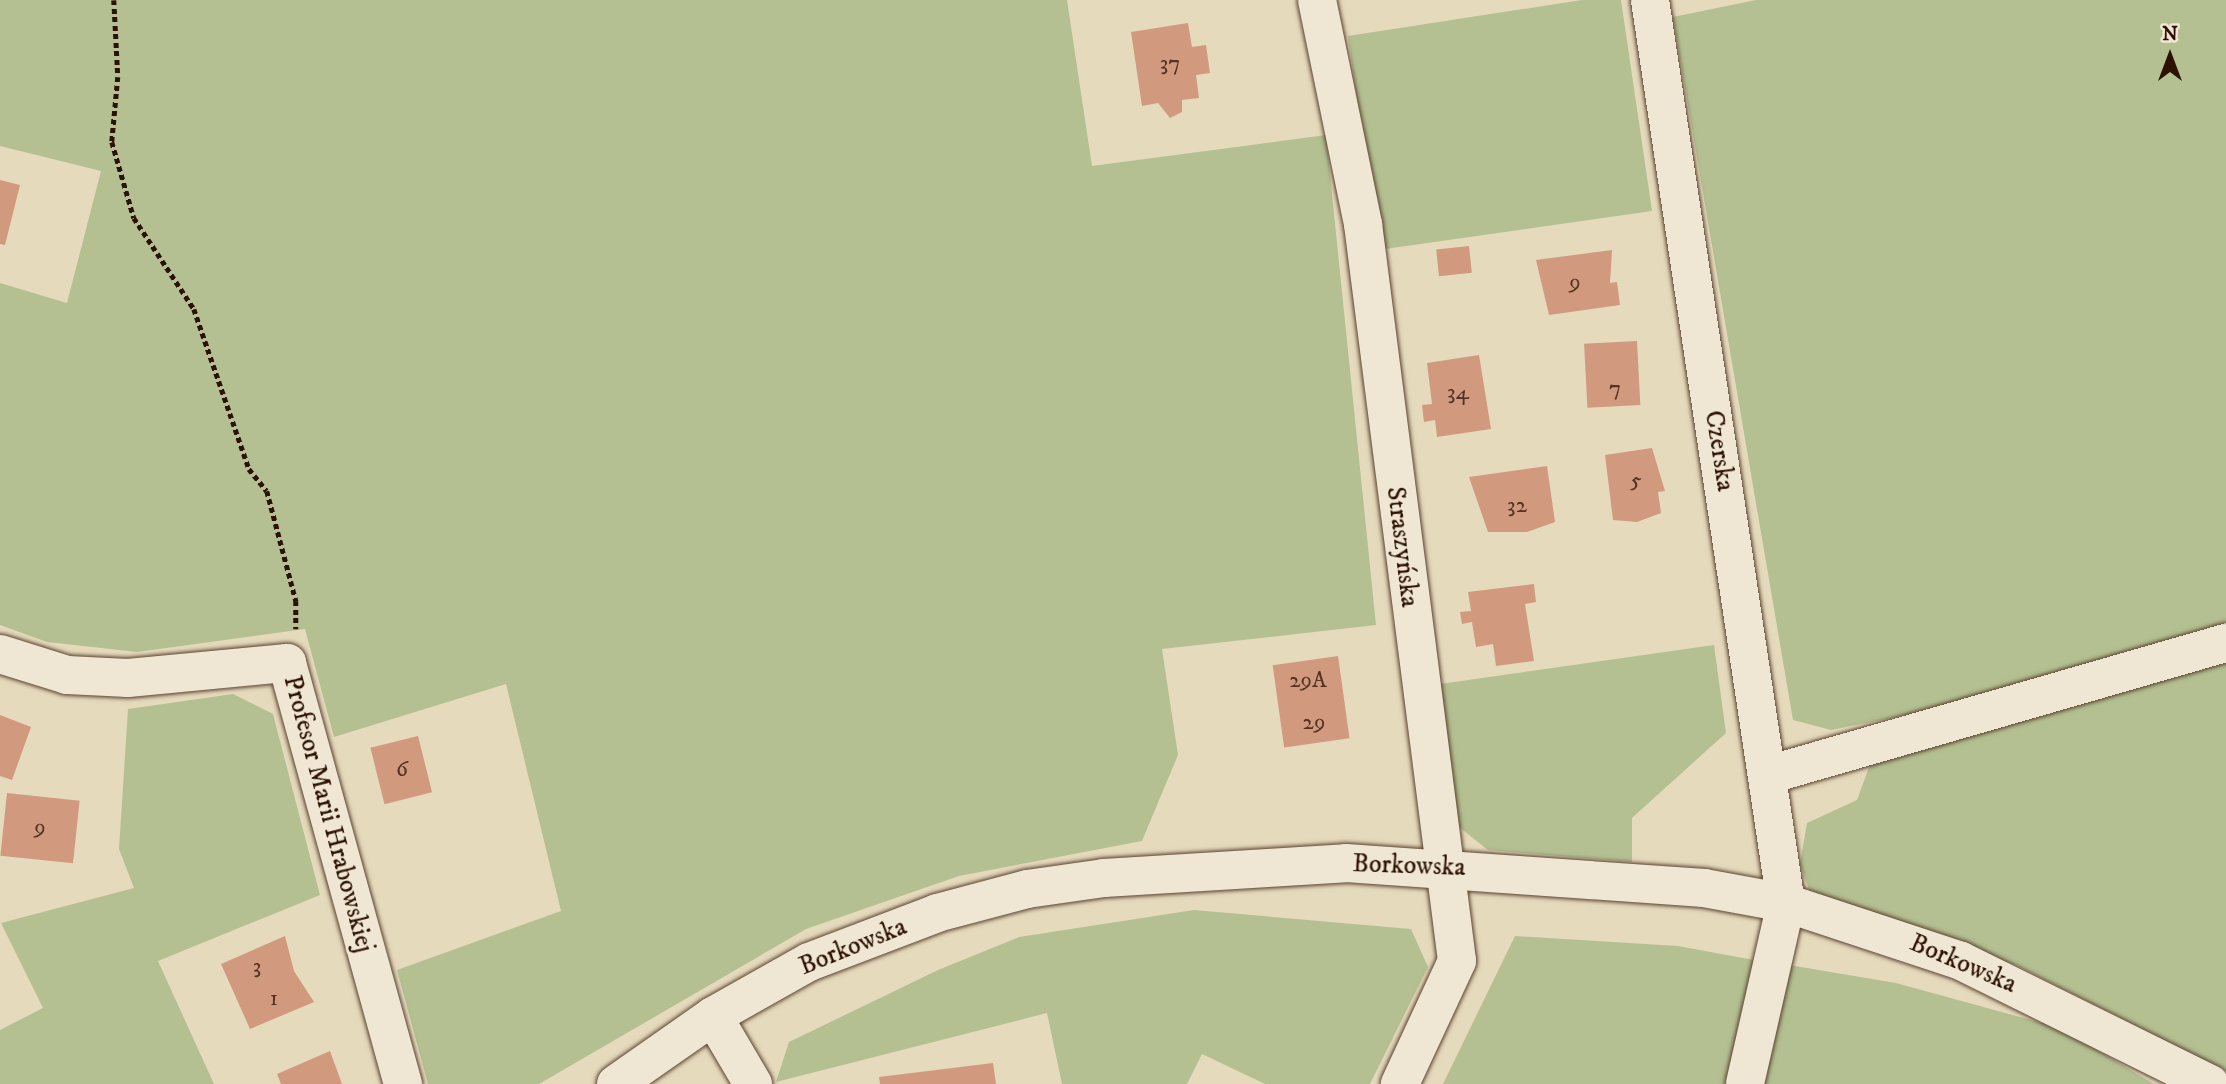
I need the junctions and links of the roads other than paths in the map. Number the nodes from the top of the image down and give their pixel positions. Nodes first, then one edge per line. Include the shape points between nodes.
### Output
1 (1317, 0) edge
2 (1650, 0) edge
3 (2226, 643) edge
4 (0, 654) edge
5 (1769, 775) junction
6 (1446, 867) junction
7 (1786, 903) junction
8 (713, 1016) junction
9 (403, 1084) edge
10 (616, 1084) edge
11 (753, 1084) edge
12 (1399, 1084) edge
13 (1745, 1084) edge
14 (2210, 1084) edge

1 - 6 street, Straszyńska via 1363,225
2 - 5 street, Czerska
3 - 5 street
4 - 9 street, Profesor Marii Hrabowskiej via 68,675 128,678 287,663
5 - 7 street, Czerska
6 - 7 street, Borkowska via 1704,888
6 - 8 street, Borkowska via 1186,869 1027,889 937,913 809,962
6 - 12 street, Straszyńska via 1457,961
7 - 13 street
7 - 14 street, Borkowska via 1973,966
8 - 10 street, Borkowska
8 - 11 street

